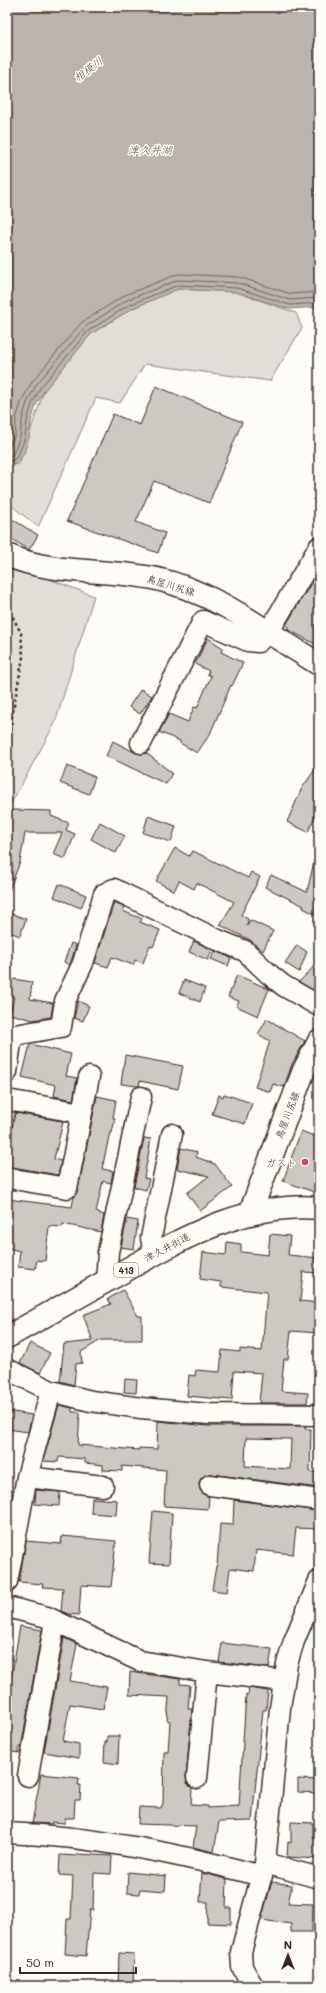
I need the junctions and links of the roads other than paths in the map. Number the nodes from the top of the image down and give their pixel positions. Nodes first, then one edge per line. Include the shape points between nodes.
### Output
1 (319, 547) edge
2 (7, 555) edge
3 (268, 633) junction
4 (319, 664) edge
5 (141, 743) dead end
6 (319, 1006) edge
7 (319, 1041) edge
8 (7, 1072) edge
9 (89, 1076) dead end
10 (141, 1097) dead end
11 (7, 1100) edge
12 (82, 1113) junction
13 (172, 1134) dead end
14 (7, 1178) edge
15 (319, 1208) edge
16 (250, 1213) junction
17 (154, 1254) junction
18 (109, 1279) junction
19 (7, 1338) edge
20 (7, 1369) edge
21 (51, 1391) junction
22 (319, 1415) edge
23 (27, 1477) junction
24 (210, 1485) dead end
25 (103, 1486) dead end
26 (319, 1500) edge
27 (319, 1581) edge
28 (7, 1582) edge
29 (314, 1605) edge
30 (7, 1606) edge
31 (55, 1621) junction
32 (207, 1672) junction
33 (284, 1681) junction
34 (28, 1776) dead end
35 (197, 1778) dead end
36 (7, 1833) edge
37 (263, 1869) junction
38 (319, 1878) edge
39 (250, 1984) edge

1 - 3 street
2 - 3 main road, 鳥屋川尻線 via 54,568 129,575 172,584 213,601
3 - 4 main road, 鳥屋川尻線
3 - 5 street via 258,642 248,641 203,621
6 - 8 street via 284,986 245,951 114,890 104,894 83,963 65,1000 61,1027 15,1035 11,1042
7 - 16 main road, 鳥屋川尻線 via 304,1070
9 - 12 street
10 - 18 street via 108,1252
11 - 12 street
12 - 14 street via 68,1188
13 - 17 street via 151,1238
15 - 16 main road, 津久井街道 / 413
16 - 17 main road, 津久井街道 / 413 via 204,1228
17 - 18 main road, 津久井街道 / 413
18 - 19 main road, 津久井街道 / 413
20 - 21 street
21 - 22 street via 92,1401 155,1410 208,1414
21 - 23 street
23 - 25 street
23 - 28 street
24 - 26 street
27 - 29 street
29 - 33 street via 290,1653
30 - 31 street
31 - 32 street via 140,1661
31 - 34 street
32 - 33 street
32 - 35 street
33 - 37 street
36 - 37 street via 44,1834 121,1844
37 - 38 street
37 - 39 street via 242,1948 242,1967

